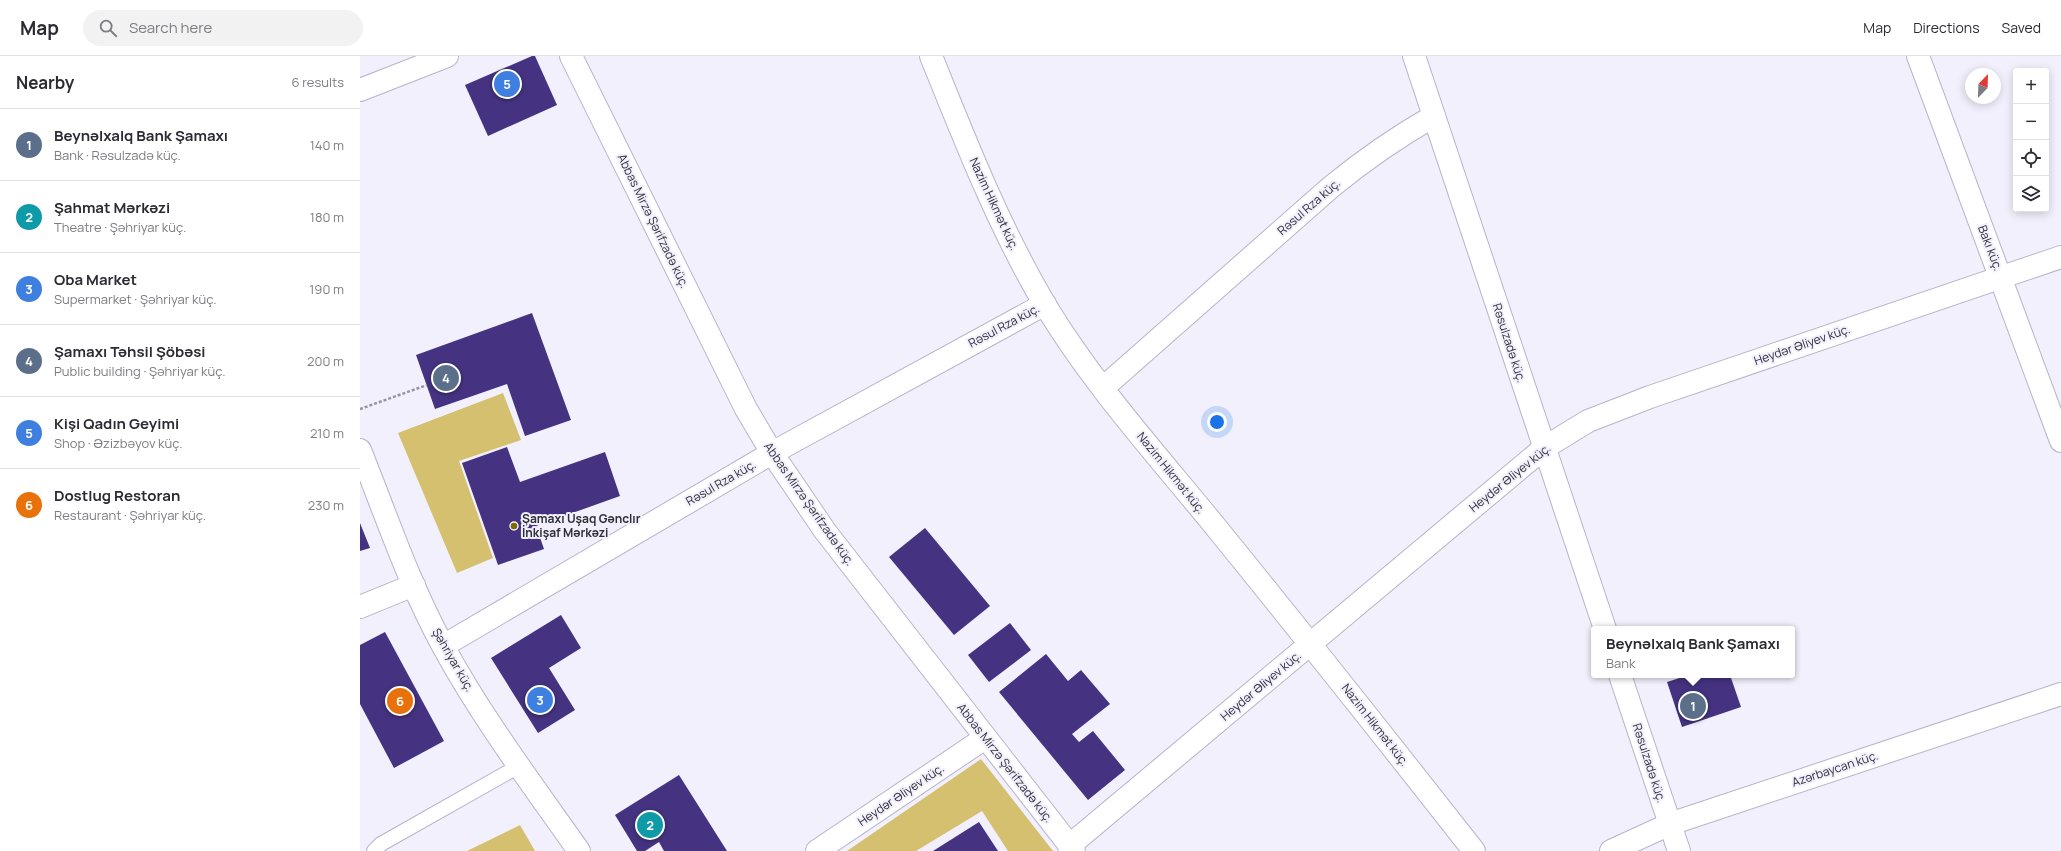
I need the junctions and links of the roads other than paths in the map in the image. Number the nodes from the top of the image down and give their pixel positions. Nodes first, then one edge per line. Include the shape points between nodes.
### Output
1 (447, 56) edge
2 (571, 56) edge
3 (1414, 56) edge
4 (1918, 56) edge
5 (935, 58) edge
6 (360, 90) edge
7 (1434, 116) junction
8 (2061, 257) edge
9 (2001, 277) junction
10 (1045, 304) junction
11 (1103, 388) junction
12 (2061, 441) edge
13 (1544, 448) junction
14 (360, 450) edge
15 (772, 453) junction
16 (414, 585) junction
17 (360, 607) edge
18 (1604, 626) edge
19 (1311, 644) junction
20 (443, 646) junction
21 (1621, 678) edge
22 (2061, 694) edge
23 (985, 738) junction
24 (519, 766) junction
25 (1670, 824) junction
26 (1072, 848) edge
27 (374, 851) edge
28 (579, 851) edge
29 (817, 851) edge
30 (1474, 851) edge
31 (1611, 851) edge
32 (1679, 851) edge

1 - 6 street
2 - 15 street, Abbas Mirzə Şərifzadə küç. via 746,409
3 - 7 street, Rəsulzadə küç.
4 - 9 street, Bakı küç.
5 - 10 street, Nazim Hikmət küç. via 978,171 1008,239
7 - 11 street, Rəsul Rza küç. via 1399,136 1331,187
7 - 13 street, Rəsulzadə küç.
8 - 9 street, Heydər Əliyev küç.
9 - 12 street, Bakı küç.
9 - 13 street, Heydər Əliyev küç. via 1617,409 1588,422
10 - 11 street, Nazim Hikmət küç.
10 - 15 street, Rəsul Rza küç.
11 - 19 street, Nazim Hikmət küç.
13 - 18 street, Rəsulzadə küç.
13 - 19 street, Heydər Əliyev küç.
14 - 16 street, Şəhriyar küç.
15 - 20 street, Rəsul Rza küç.
15 - 23 street, Abbas Mirzə Şərifzadə küç. via 825,531
16 - 17 street
16 - 20 street, Şəhriyar küç.
19 - 26 street, Heydər Əliyev küç.
19 - 30 street, Nazim Hikmət küç.
20 - 24 street, Şəhriyar küç.
21 - 25 street, Rəsulzadə küç.
22 - 25 street, Azərbaycan küç.
23 - 26 street, Abbas Mirzə Şərifzadə küç.
23 - 29 street, Heydər Əliyev küç.
24 - 27 lane via 381,844
24 - 28 street, Şəhriyar küç.
25 - 31 street, Azərbaycan küç.
25 - 32 street, Rəsulzadə küç.

